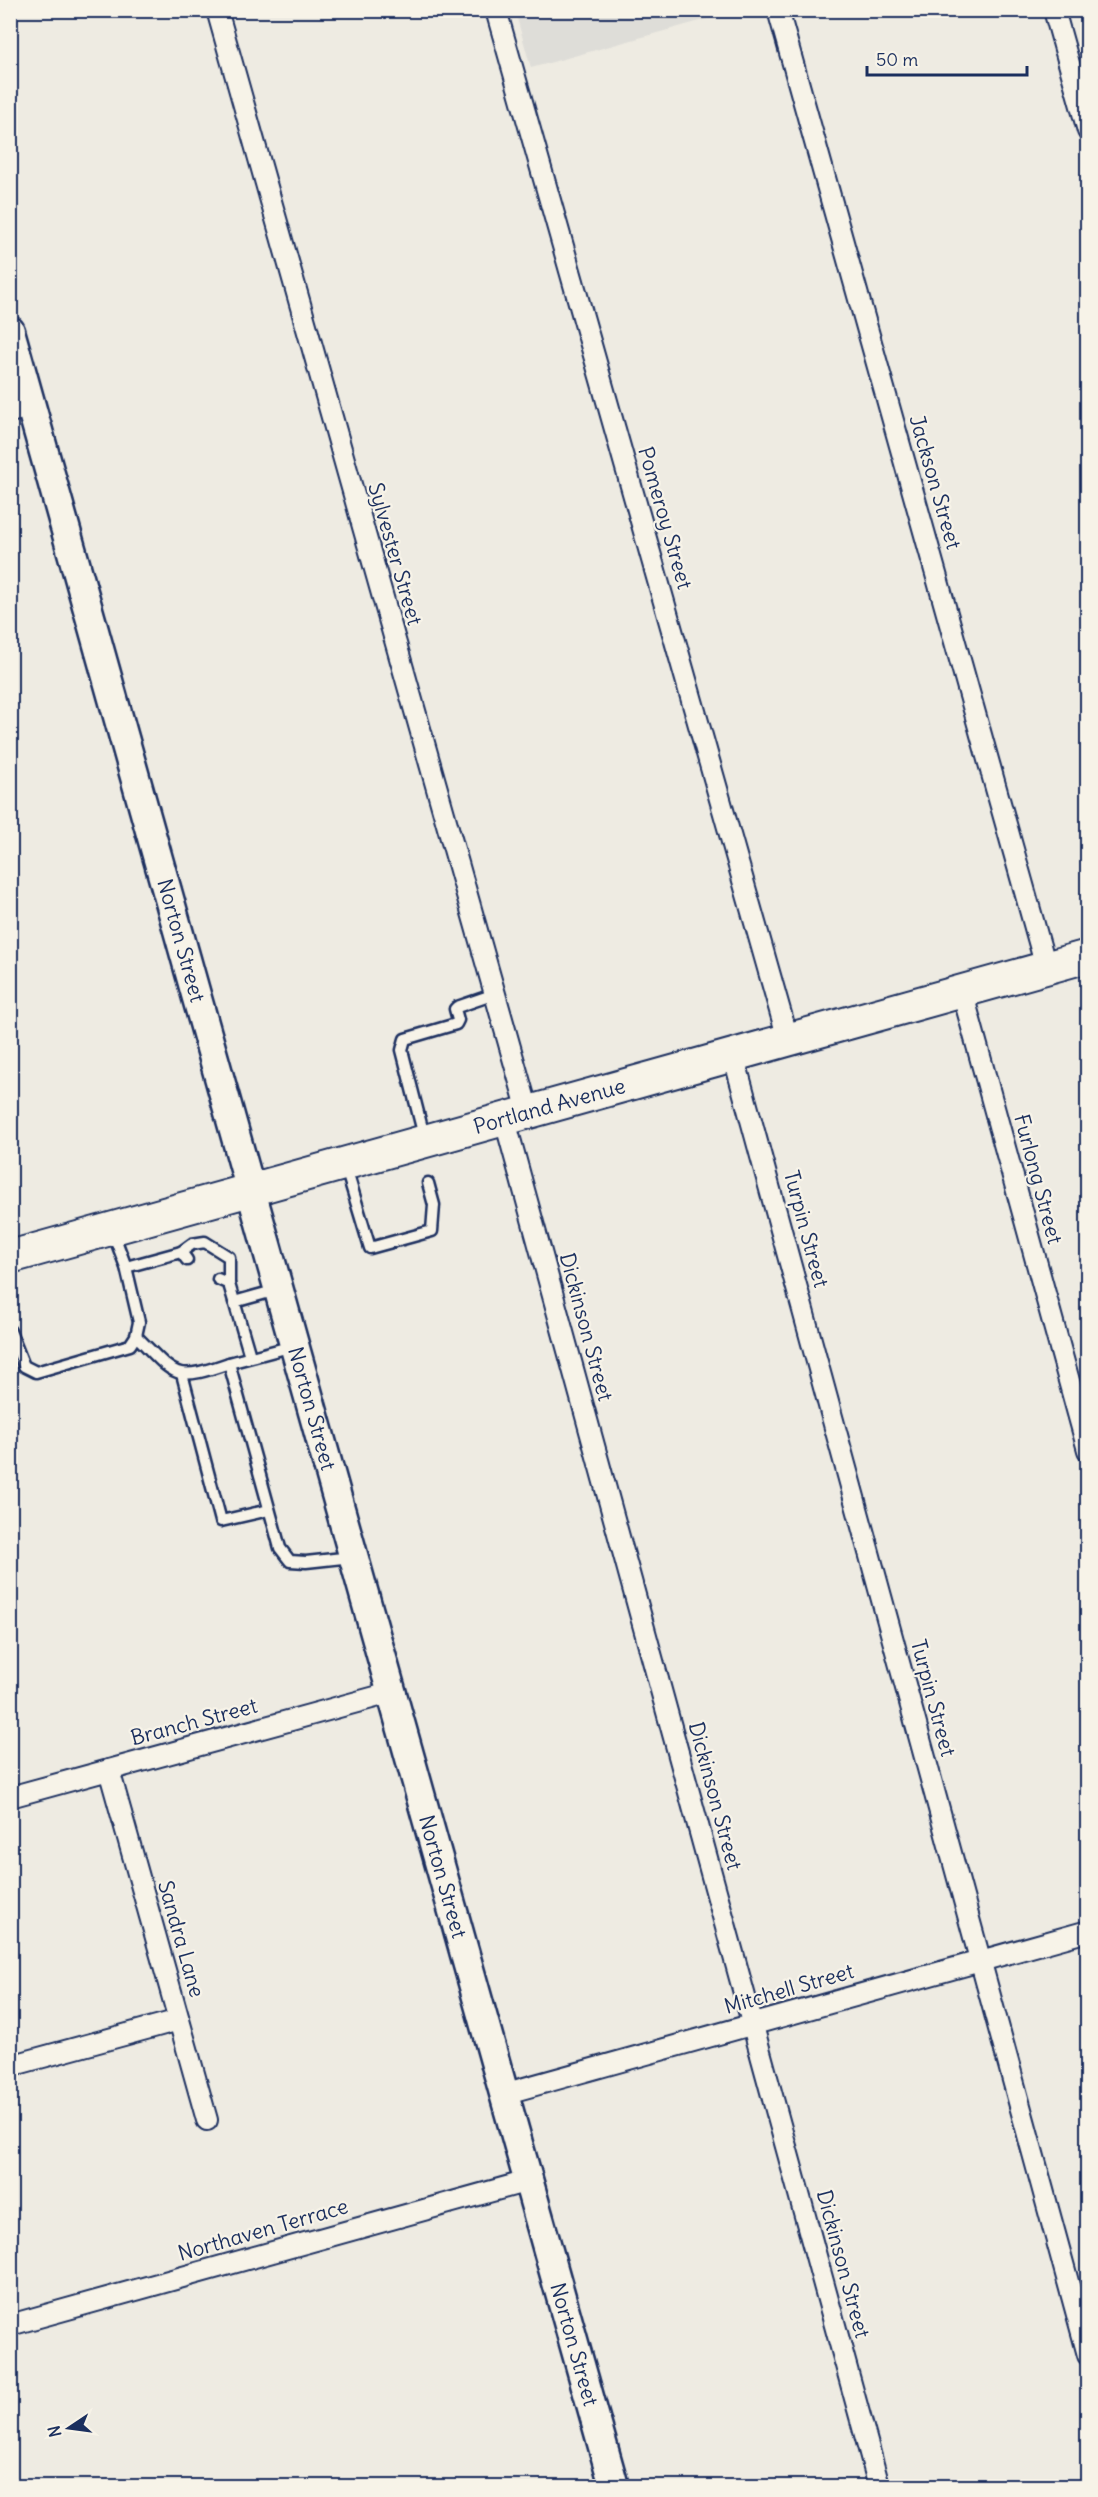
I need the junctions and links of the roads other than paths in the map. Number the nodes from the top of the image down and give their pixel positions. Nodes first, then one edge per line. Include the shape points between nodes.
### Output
1 (217, 10) edge
2 (496, 10) edge
3 (778, 10) edge
4 (1054, 10) edge
5 (1088, 131) edge
6 (10, 331) edge
7 (21, 409) edge
8 (1088, 956) edge
9 (1047, 967) junction
10 (962, 991) junction
11 (495, 994) junction
12 (788, 1039) junction
13 (733, 1054) junction
14 (516, 1114) junction
15 (426, 1140) junction
16 (345, 1164) junction
17 (428, 1183) dead end
18 (252, 1190) junction
19 (112, 1229) junction
20 (10, 1257) edge
21 (126, 1267) junction
22 (278, 1289) junction
23 (234, 1302) junction
24 (10, 1331) edge
25 (136, 1336) junction
26 (293, 1346) junction
27 (249, 1356) junction
28 (229, 1363) junction
29 (182, 1374) junction
30 (1088, 1450) edge
31 (269, 1510) junction
32 (353, 1557) junction
33 (390, 1693) junction
34 (109, 1770) junction
35 (10, 1797) edge
36 (1088, 1931) edge
37 (980, 1961) junction
38 (179, 2020) junction
39 (752, 2024) junction
40 (10, 2066) edge
41 (503, 2094) junction
42 (207, 2120) dead end
43 (528, 2181) junction
44 (10, 2325) edge
45 (1088, 2355) edge
46 (614, 2487) edge
47 (879, 2487) edge

1 - 11 street, Sylvester Street
2 - 12 street, Pomeroy Street
3 - 9 street, Jackson Street
4 - 5 street
6 - 7 main road, Norton Street
7 - 18 main road, Norton Street
8 - 9 main road, Portland Avenue
9 - 10 main road, Portland Avenue
10 - 12 main road, Portland Avenue
10 - 30 street, Furlong Street
11 - 14 street, Sylvester Street
11 - 15 lane via 457,1007 456,1024 405,1039 402,1050
12 - 13 main road, Portland Avenue
13 - 14 main road, Portland Avenue
13 - 37 street, Turpin Street
14 - 15 main road, Portland Avenue
14 - 39 street, Dickinson Street
15 - 16 main road, Portland Avenue
16 - 17 lane via 370,1248 432,1231 434,1205
16 - 18 main road, Portland Avenue
18 - 19 main road, Portland Avenue
18 - 22 main road, Norton Street
19 - 20 main road, Portland Avenue
19 - 21 lane
21 - 23 lane via 184,1256 192,1244 205,1242 229,1257 224,1282
21 - 25 lane via 139,1322
22 - 23 lane
22 - 26 main road, Norton Street
23 - 27 lane
24 - 25 lane via 24,1366 36,1372 130,1345
25 - 29 lane via 172,1371
26 - 27 lane
26 - 32 main road, Norton Street
27 - 28 lane
28 - 29 lane via 198,1374
28 - 31 lane
29 - 31 lane via 221,1521
31 - 32 lane via 280,1548 290,1561
32 - 33 main road, Norton Street
33 - 34 street, Branch Street
33 - 41 main road, Norton Street
34 - 35 street, Branch Street
34 - 38 street, Sandra Lane
36 - 37 street, Mitchell Street
37 - 39 street, Mitchell Street
37 - 45 street, Turpin Street
38 - 40 street
38 - 42 street, Sandra Lane
39 - 41 street, Mitchell Street
39 - 47 street, Dickinson Street
41 - 43 main road, Norton Street
43 - 44 street, Northaven Terrace
43 - 46 main road, Norton Street

